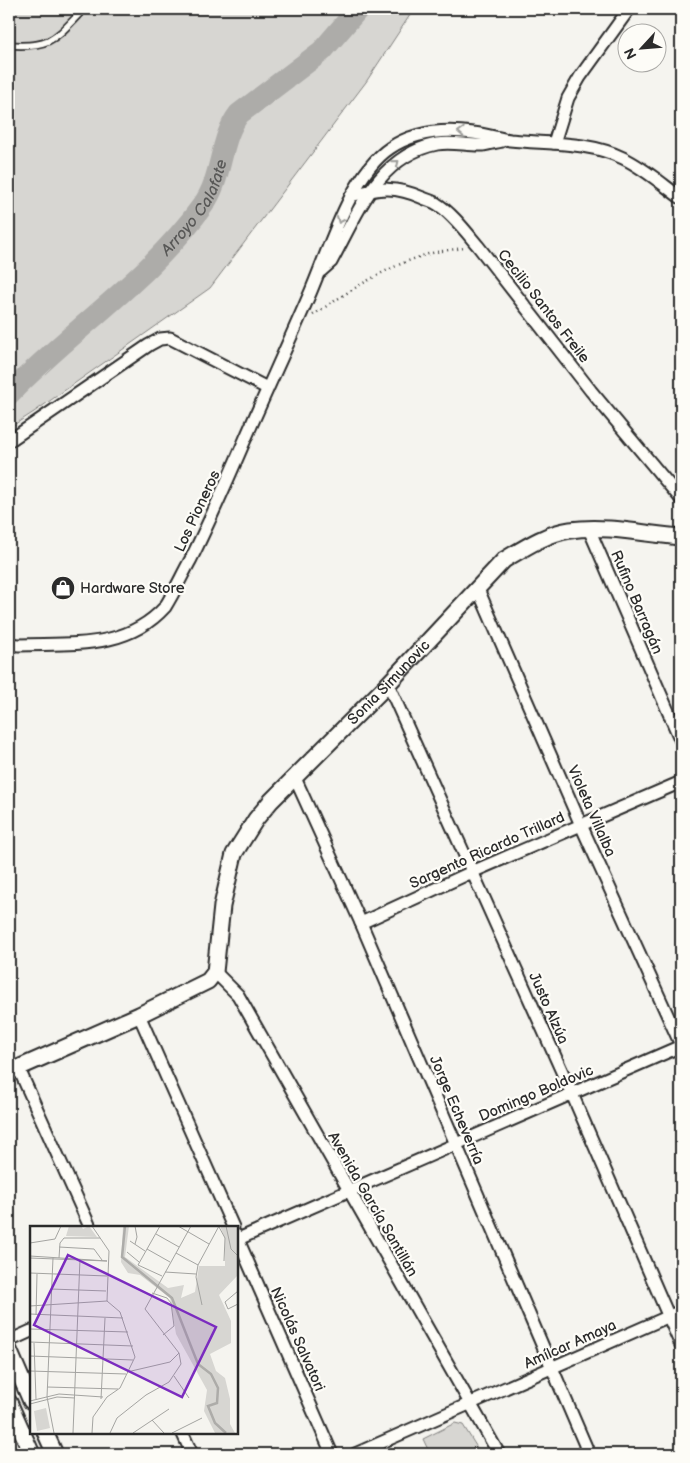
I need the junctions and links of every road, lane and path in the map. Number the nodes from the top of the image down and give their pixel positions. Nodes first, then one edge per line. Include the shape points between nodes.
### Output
1 (84, 9) edge
2 (629, 9) edge
3 (9, 45) edge
4 (509, 140) junction
5 (554, 143) junction
6 (370, 190) junction
7 (351, 196) junction
8 (681, 198) edge
9 (478, 246) junction
10 (319, 274) junction
11 (296, 327) junction
12 (267, 388) junction
13 (9, 441) edge
14 (681, 499) edge
15 (589, 529) junction
16 (681, 537) edge
17 (478, 587) junction
18 (9, 644) edge
19 (388, 684) junction
20 (681, 741) edge
21 (295, 778) junction
22 (681, 782) edge
23 (581, 825) junction
24 (472, 872) junction
25 (361, 922) junction
26 (216, 972) junction
27 (139, 1015) junction
28 (681, 1046) edge
29 (14, 1070) edge
30 (572, 1094) junction
31 (455, 1144) junction
32 (348, 1191) junction
33 (90, 1226) edge
34 (232, 1226) edge
35 (238, 1238) edge
36 (238, 1240) edge
37 (681, 1311) edge
38 (669, 1317) junction
39 (30, 1331) edge
40 (9, 1341) edge
41 (681, 1345) edge
42 (9, 1350) edge
43 (551, 1369) junction
44 (30, 1399) edge
45 (9, 1402) edge
46 (470, 1403) junction
47 (45, 1433) edge
48 (182, 1433) edge
49 (32, 1454) edge
50 (55, 1454) edge
51 (192, 1454) edge
52 (332, 1454) edge
53 (355, 1454) edge
54 (499, 1454) edge
55 (589, 1454) edge

1 - 3 lane via 52,40 40,45
2 - 5 street via 568,98
4 - 5 street, Los Pioneros
6 -> 4 street, Los Pioneros via 397,162 423,148 439,144 483,145
4 -> 7 street, Los Pioneros via 472,132 426,132 397,144 380,156
5 - 8 street, Los Pioneros via 622,157
6 - 7 street, Cecilio Santos Freile
6 - 9 street, Cecilio Santos Freile via 390,188 408,191 438,204
6 - 10 street, Los Pioneros via 331,262
7 -> 10 street, Los Pioneros
9 - 11 path via 424,255 391,268 354,288
9 - 14 street, Cecilio Santos Freile via 591,391
10 - 11 street, Los Pioneros
11 - 12 street, Los Pioneros
12 - 13 street via 170,338 160,339
12 - 18 street, Los Pioneros via 214,513 171,597 154,618 128,634 103,641
15 - 16 street, Sonia Simunovic
15 - 17 street, Sonia Simunovic via 554,534 523,548 504,560
15 - 20 street, Rufino Barragán
17 - 19 street, Sonia Simunovic
17 - 23 street, Violeta Villalba
19 - 21 street, Sonia Simunovic
19 - 24 street, Justo Alzúa
21 - 25 street, Jorge Echeverría
21 - 26 street, Sonia Simunovic via 256,819 234,854 222,906
22 - 23 street, Sargento Ricardo Trillard
23 - 24 street, Sargento Ricardo Trillard
23 - 28 street, Violeta Villalba
24 - 25 street, Sargento Ricardo Trillard
24 - 30 street, Justo Alzúa
25 - 31 street, Jorge Echeverría
26 - 27 street via 208,981
26 - 32 street, Avenida García Santillán via 238,995
27 - 29 street
27 - 34 street
28 - 30 street, Domingo Boldovic
29 - 33 street
30 - 31 street, Domingo Boldovic
30 - 38 street, Justo Alzúa
31 - 32 street, Domingo Boldovic
31 - 43 street, Jorge Echeverría
32 - 35 street, Domingo Boldovic
32 - 46 street, Avenida García Santillán
36 - 52 street, Nicolás Salvatori
37 - 38 street, Amílcar Amaya
38 - 41 street, Justo Alzúa
38 - 43 street, Amílcar Amaya
39 - 40 street
42 - 44 street
43 - 46 street, Amílcar Amaya
43 - 55 street, Jorge Echeverría
45 - 49 street
46 - 53 street, Amílcar Amaya
46 - 54 street, Avenida García Santillán
47 - 50 street
48 - 51 street

